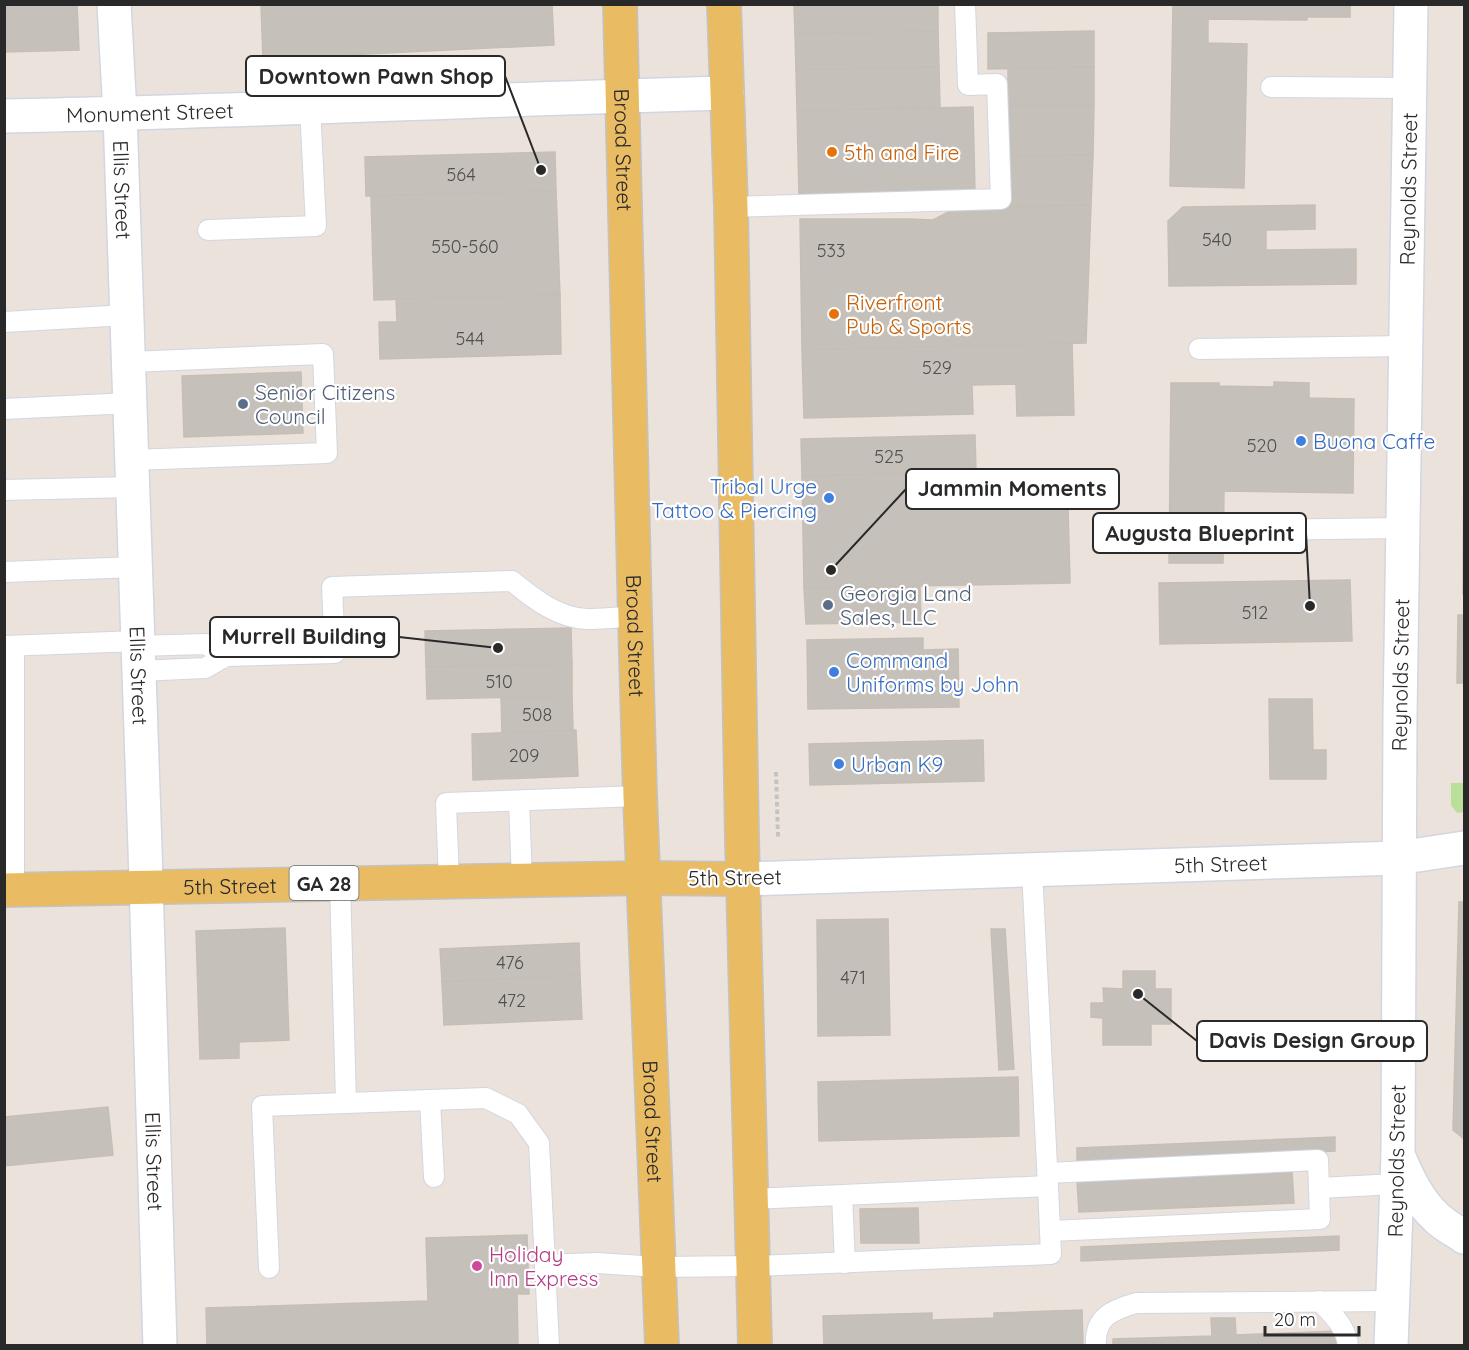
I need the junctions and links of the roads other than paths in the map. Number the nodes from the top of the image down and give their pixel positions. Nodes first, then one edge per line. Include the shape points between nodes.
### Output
1 (114, 4) edge
2 (620, 4) edge
3 (724, 4) edge
4 (965, 4) edge
5 (1411, 4) edge
6 (1271, 87) dead end
7 (1409, 88) junction
8 (727, 93) junction
9 (623, 96) junction
10 (310, 107) junction
11 (120, 114) junction
12 (4, 116) edge
13 (731, 207) junction
14 (208, 230) dead end
15 (127, 315) junction
16 (4, 322) edge
17 (1406, 346) junction
18 (1199, 349) dead end
19 (129, 362) junction
20 (130, 403) junction
21 (4, 409) edge
22 (132, 473) junction
23 (4, 490) edge
24 (1402, 528) junction
25 (1242, 530) dead end
26 (136, 567) junction
27 (4, 572) edge
28 (635, 617) junction
29 (9, 646) edge
30 (139, 652) junction
31 (640, 796) junction
32 (519, 801) junction
33 (1464, 849) edge
34 (1398, 858) junction
35 (1032, 870) junction
36 (644, 878) junction
37 (744, 879) junction
38 (522, 880) junction
39 (448, 881) junction
40 (340, 883) junction
41 (147, 886) junction
42 (9, 890) edge
43 (430, 1100) junction
44 (346, 1103) junction
45 (1397, 1170) junction
46 (434, 1177) dead end
47 (1048, 1179) junction
48 (1319, 1188) junction
49 (842, 1195) junction
50 (752, 1198) junction
51 (1050, 1231) junction
52 (1464, 1237) edge
53 (845, 1263) junction
54 (545, 1265) junction
55 (753, 1266) junction
56 (658, 1267) junction
57 (269, 1268) dead end
58 (1320, 1301) junction
59 (1393, 1301) junction
60 (160, 1346) edge
61 (549, 1346) edge
62 (662, 1346) edge
63 (755, 1346) edge
64 (1096, 1346) edge
65 (1348, 1346) edge
66 (1392, 1346) edge

1 - 11 street, Ellis Street
2 - 9 main road, Broad Street
3 - 8 main road
4 - 13 lane via 968,85 997,84 1001,199
5 - 7 street, Reynolds Street
6 - 7 lane
7 - 17 street, Reynolds Street
8 - 9 street, Monument Street
8 - 13 main road
9 - 10 street, Monument Street
9 - 28 main road, Broad Street
10 - 11 street, Monument Street
10 - 14 lane via 316,226
11 - 12 street, Monument Street
11 - 15 street, Ellis Street
13 - 37 main road
15 - 16 lane
15 - 19 street, Ellis Street
17 - 18 lane
17 - 24 street, Reynolds Street
19 - 20 street, Ellis Street
19 - 22 lane via 323,354 327,453
20 - 21 lane
20 - 22 street, Ellis Street
22 - 23 lane
22 - 26 street, Ellis Street
24 - 25 lane
24 - 34 street, Reynolds Street
26 - 27 lane
26 - 30 street, Ellis Street
28 - 30 lane via 585,619 564,615 512,581 332,587 335,653 226,656 205,668
28 - 31 main road, Broad Street
29 - 30 lane
29 - 42 lane
30 - 41 street, Ellis Street
31 - 32 lane
31 - 36 main road, Broad Street
32 - 38 lane
32 - 39 lane via 446,803
33 - 34 street, 5th Street
34 - 35 street, 5th Street
34 - 45 street, Reynolds Street
35 - 37 street, 5th Street
35 - 47 lane
36 - 37 main road, 5th Street / GA 28
36 - 38 main road, 5th Street / GA 28
36 - 56 main road, Broad Street
37 - 50 main road
38 - 39 main road, 5th Street / GA 28
39 - 40 main road, 5th Street / GA 28
40 - 41 main road, 5th Street / GA 28
40 - 44 lane
41 - 42 main road, 5th Street / GA 28
41 - 60 street, Ellis Street
43 - 44 lane
43 - 46 lane
43 - 54 lane via 486,1098 518,1114 539,1143
44 - 57 lane via 262,1106
45 - 48 lane
45 - 52 street via 1438,1219
45 - 59 street, Reynolds Street
47 - 48 lane via 1318,1160
47 - 49 lane
47 - 51 lane
48 - 51 lane via 1320,1218
49 - 50 lane
49 - 53 lane
50 - 55 main road
51 - 53 lane via 1051,1254
53 - 55 lane
54 - 56 lane
54 - 61 lane
55 - 56 lane
55 - 63 main road
56 - 62 main road, Broad Street
58 - 59 lane
58 - 64 lane via 1136,1303 1103,1318
58 - 65 lane via 1338,1322
59 - 66 street, Reynolds Street

